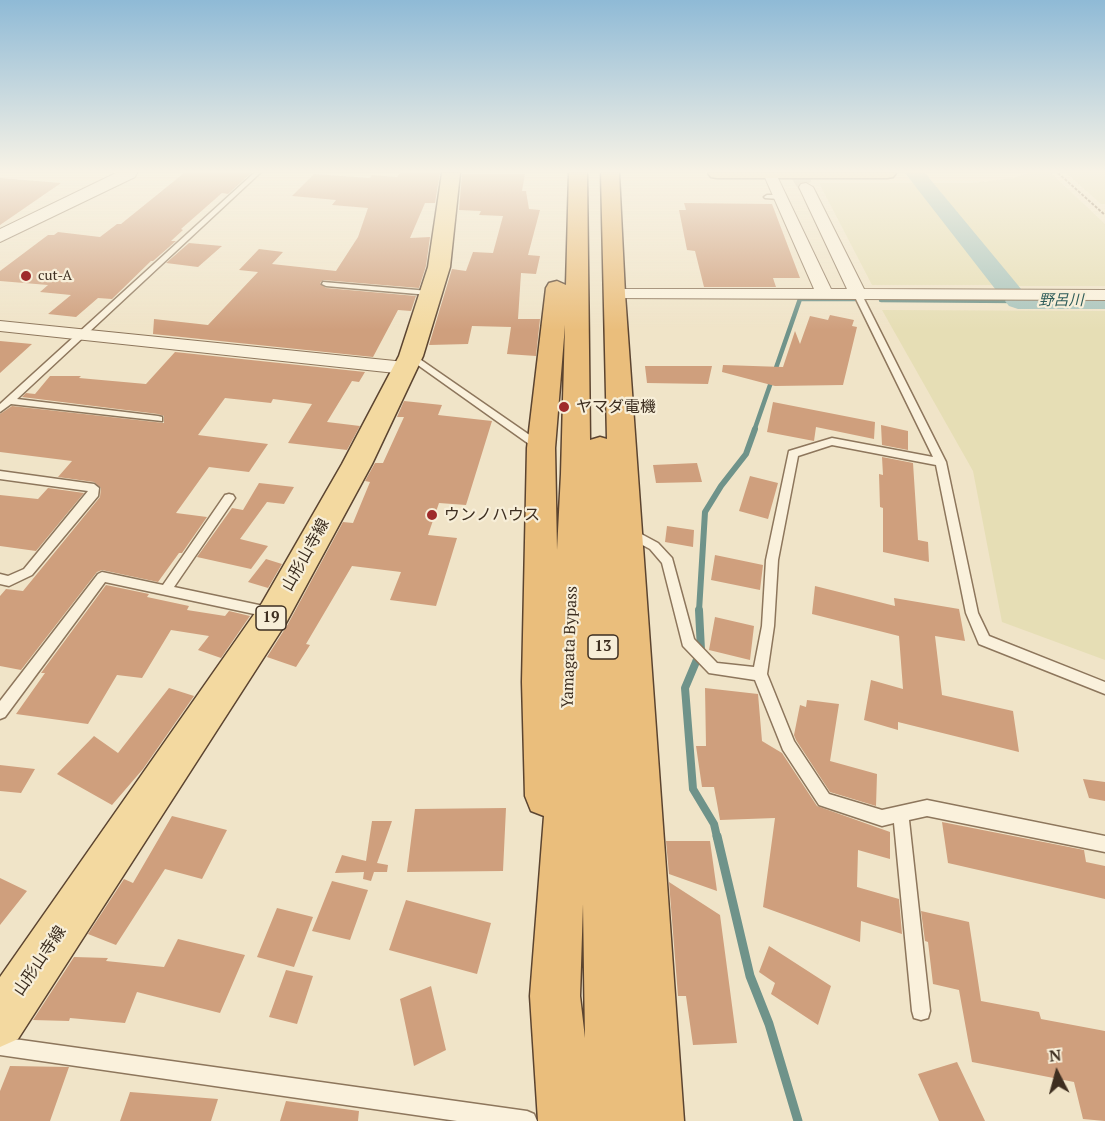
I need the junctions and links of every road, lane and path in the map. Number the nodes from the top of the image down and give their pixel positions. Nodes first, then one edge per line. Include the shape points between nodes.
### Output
1 (24, 225) edge
2 (201, 225) edge
3 (444, 225) edge
4 (557, 225) edge
5 (578, 225) edge
6 (608, 225) edge
7 (610, 225) edge
8 (788, 225) edge
9 (824, 225) edge
10 (0, 237) edge
11 (326, 284) dead end
12 (429, 293) junction
13 (614, 294) junction
14 (825, 294) junction
15 (858, 295) junction
16 (1105, 296) edge
17 (0, 326) edge
18 (83, 334) junction
19 (408, 362) junction
20 (9, 401) junction
21 (0, 409) edge
22 (158, 419) dead end
23 (541, 448) junction
24 (941, 462) junction
25 (0, 475) edge
26 (229, 498) dead end
27 (626, 530) junction
28 (0, 579) edge
29 (165, 591) junction
30 (274, 613) junction
31 (760, 674) junction
32 (1105, 688) edge
33 (4, 699) edge
34 (0, 712) edge
35 (902, 814) junction
36 (1105, 844) edge
37 (555, 996) junction
38 (921, 1011) dead end
39 (0, 1021) edge
40 (0, 1046) edge
41 (527, 1121) edge
42 (566, 1121) edge
43 (613, 1121) edge
44 (656, 1121) edge

1 - 10 street
2 - 18 lane
3 - 12 main road, 山形山寺線 / 19 via 439,267
4 - 23 highway via 556,305
5 - 37 highway, Yamagata Bypass / 13 via 576,474
6 - 43 highway, Yamagata Bypass / 13 via 606,876
7 - 13 highway
8 - 14 street
9 - 15 street
11 - 12 lane
12 - 19 main road, 山形山寺線 / 19
13 - 14 street
13 - 27 highway
14 - 15 street
15 - 16 street
15 - 24 lane
17 - 18 street
18 - 19 street
18 - 20 lane
19 - 23 lane
19 - 30 main road, 山形山寺線 / 19 via 357,464
20 - 21 lane
20 - 22 lane
23 - 37 highway via 541,682
24 - 31 lane via 832,441 793,454 772,560
24 - 32 lane via 972,613 984,640
25 - 28 lane via 94,488 94,493 28,572 9,581
26 - 29 lane
27 - 31 lane via 654,546 668,561 687,642 714,669
27 - 44 highway
29 - 30 lane
29 - 33 lane via 102,577
30 - 39 main road, 山形山寺線 / 19
31 - 35 lane via 788,745 824,800 882,819
33 - 34 lane
35 - 36 lane via 927,808
35 - 38 lane
37 - 42 highway, Yamagata Bypass / 13
40 - 41 lane

